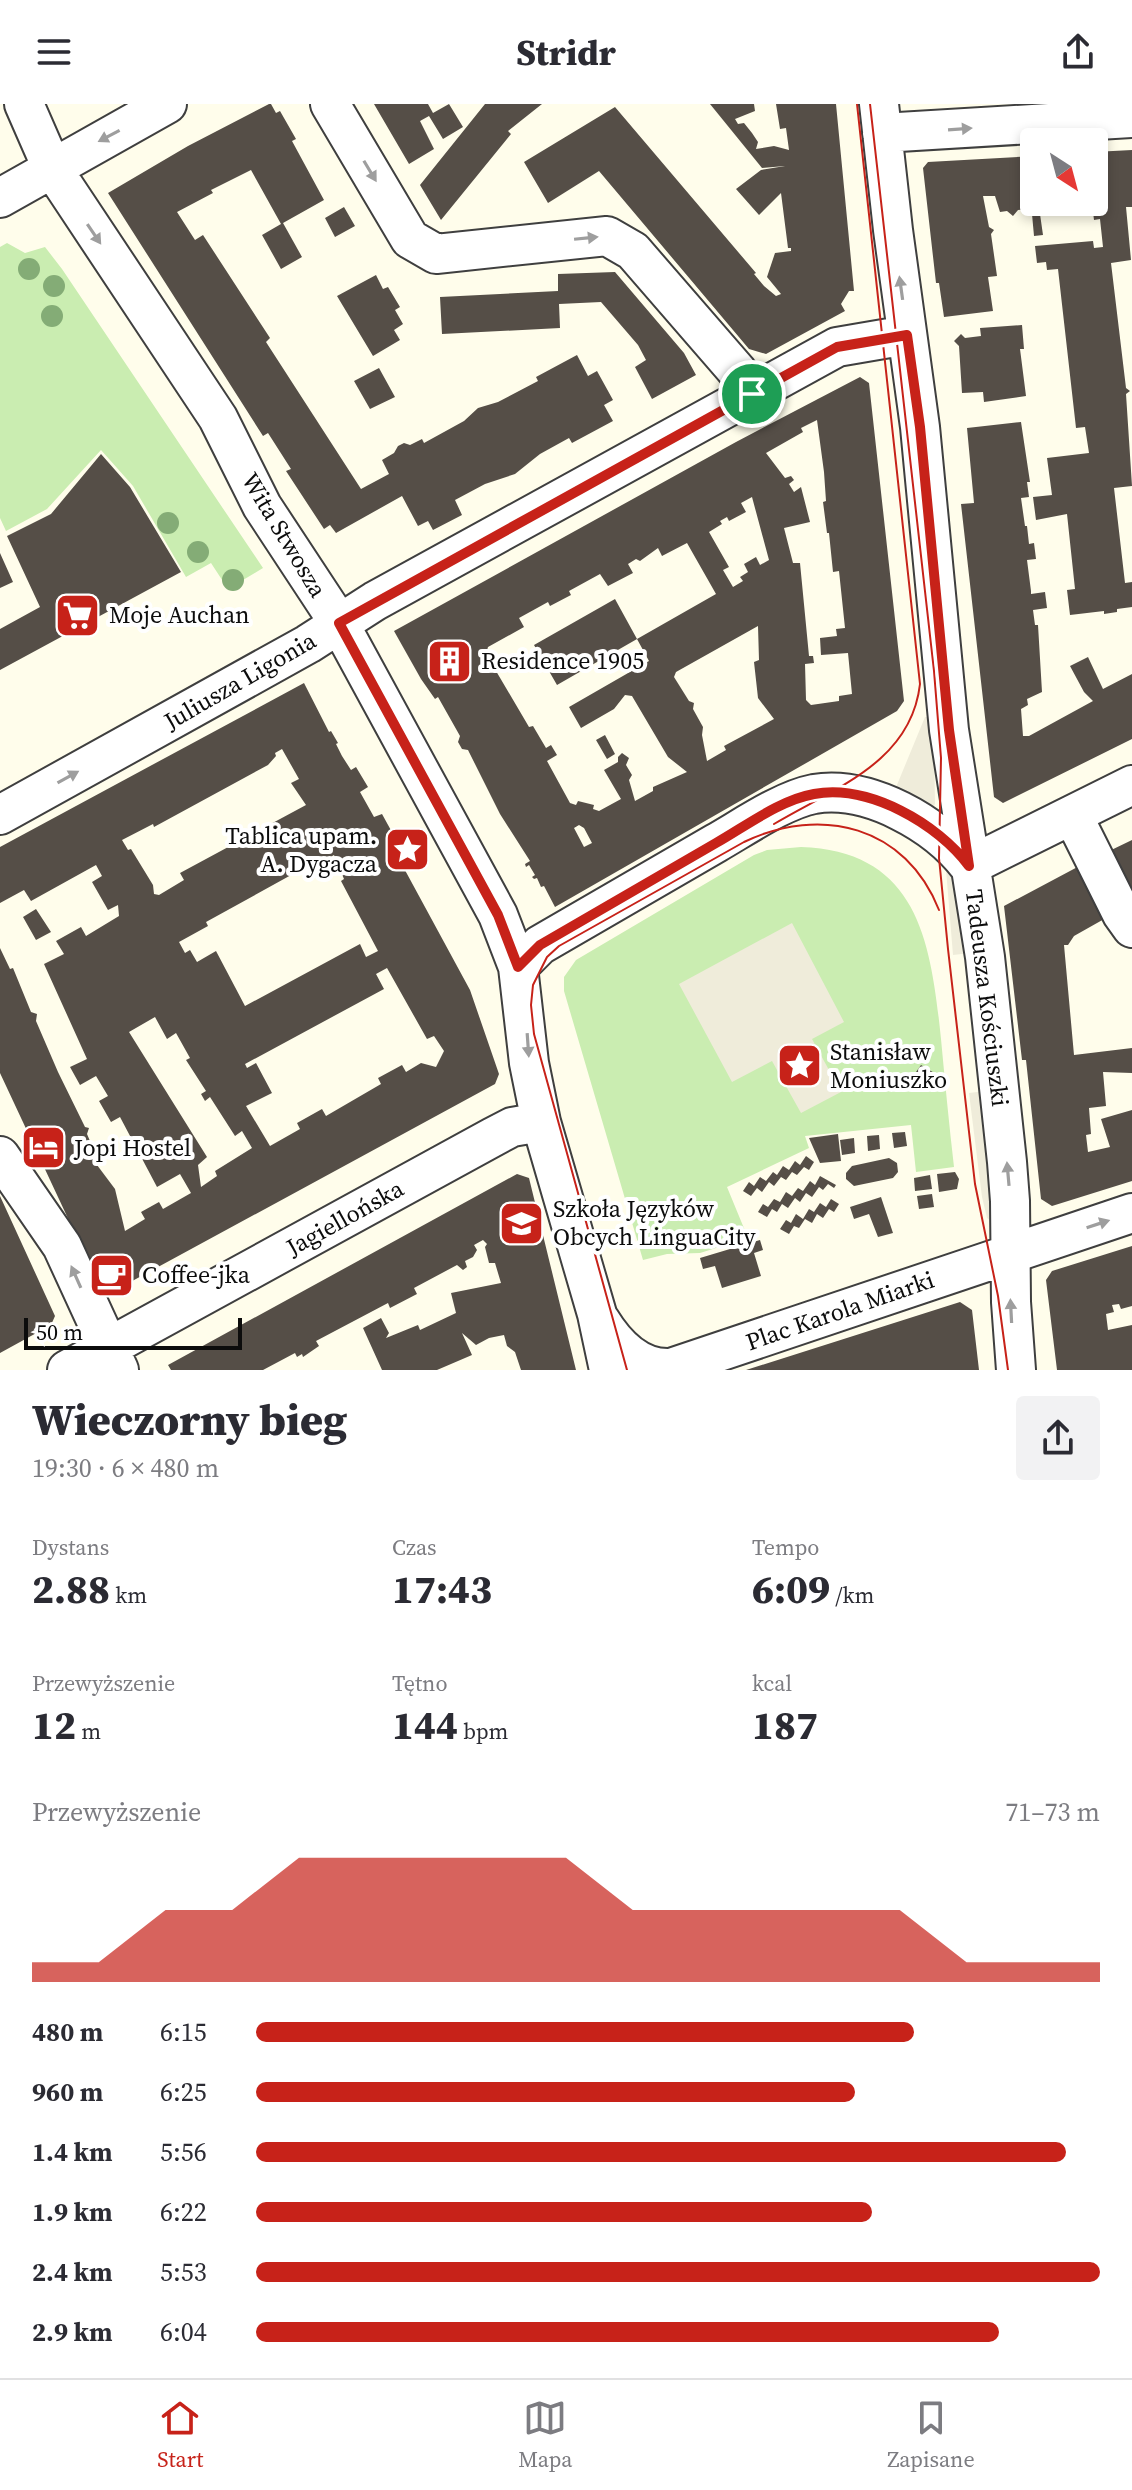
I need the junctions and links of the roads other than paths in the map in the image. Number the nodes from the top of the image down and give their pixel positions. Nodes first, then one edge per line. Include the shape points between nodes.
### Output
1 (24, 104) edge
2 (167, 104) edge
3 (330, 104) edge
4 (1132, 118) edge
5 (881, 119) edge
6 (52, 168) junction
7 (0, 198) edge
8 (907, 335) junction
9 (752, 394) junction
10 (339, 623) junction
11 (1132, 785) edge
12 (0, 815) edge
13 (1073, 816) junction
14 (969, 866) junction
15 (1132, 928) edge
16 (518, 967) junction
17 (541, 1122) junction
18 (0, 1156) edge
19 (1132, 1213) edge
20 (1010, 1252) junction
21 (597, 1314) junction
22 (114, 1359) edge
23 (67, 1370) edge
24 (609, 1370) edge
25 (1016, 1370) edge

1 - 6 street, Wita Stwosza
2 -> 6 street
3 -> 9 street via 410,239 436,254 607,236 633,251
5 -> 4 street
8 -> 5 street, Tadeusza Kościuszki
6 - 7 street
6 -> 10 street, Wita Stwosza via 218,418 262,506
8 - 9 street, Juliusza Ligonia via 837,347
8 - 14 street, Tadeusza Kościuszki via 949,730
9 - 10 street, Juliusza Ligonia
12 -> 10 street, Juliusza Ligonia
10 - 16 street, Wita Stwosza via 498,915
11 - 13 street
13 - 14 street
13 - 15 street
14 - 16 street via 944,837 879,802 846,794 812,794 737,831 540,945
20 -> 14 street, Tadeusza Kościuszki via 1010,1201 985,957
16 -> 17 street, Wita Stwosza
17 - 21 street, Wita Stwosza
17 - 22 street, Jagiellońska via 502,1132
22 -> 18 street via 62,1246
20 -> 19 street, Plac Karola Miarki
20 - 21 street, Plac Karola Miarki via 671,1368 635,1359
25 -> 20 street, Tadeusza Kościuszki
21 - 24 street, Wita Stwosza
22 - 23 street, Jagiellońska

